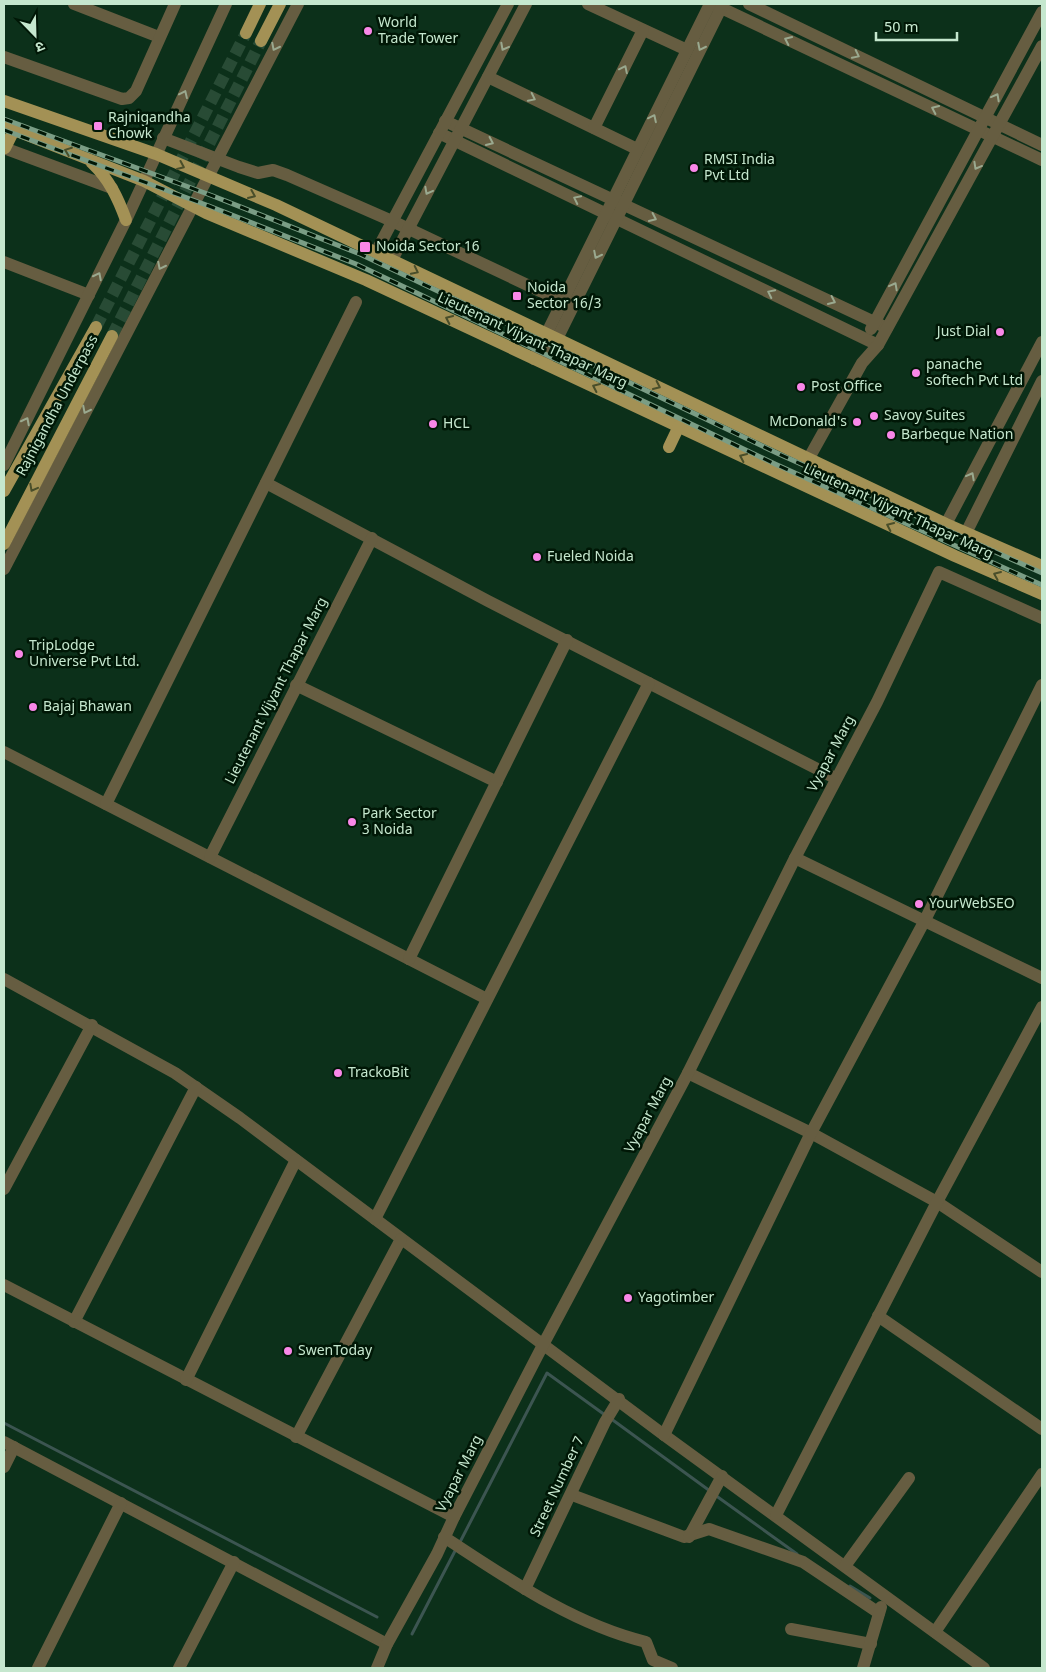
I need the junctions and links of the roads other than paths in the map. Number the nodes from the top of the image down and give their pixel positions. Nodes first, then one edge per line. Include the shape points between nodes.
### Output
1 (74, 4) edge
2 (175, 4) edge
3 (226, 4) edge
4 (260, 4) edge
5 (280, 4) edge
6 (298, 4) edge
7 (508, 4) edge
8 (526, 4) edge
9 (588, 4) edge
10 (748, 4) edge
11 (716, 5) edge
12 (1042, 12) edge
13 (643, 30) junction
14 (246, 33) tunnel mouth
15 (159, 37) junction
16 (261, 41) tunnel mouth
17 (1042, 46) edge
18 (687, 50) junction
19 (4, 57) edge
20 (488, 77) junction
21 (4, 101) edge
22 (986, 117) junction
23 (445, 121) junction
24 (999, 124) junction
25 (9, 128) edge
26 (461, 128) junction
27 (594, 128) junction
28 (979, 130) junction
29 (439, 133) junction
30 (992, 137) junction
31 (163, 138) junction
32 (455, 140) junction
33 (1042, 144) edge
34 (4, 148) edge
35 (637, 150) junction
36 (156, 154) junction
37 (88, 158) junction
38 (217, 160) junction
39 (1042, 160) edge
40 (206, 177) junction
41 (144, 181) junction
42 (112, 188) junction
43 (618, 202) junction
44 (192, 207) junction
45 (611, 216) junction
46 (126, 220) junction
47 (392, 221) junction
48 (408, 228) junction
49 (722, 251) junction
50 (376, 252) junction
51 (392, 260) junction
52 (4, 262) edge
53 (715, 266) junction
54 (812, 292) junction
55 (89, 295) junction
56 (356, 302) dead end
57 (567, 303) junction
58 (806, 310) junction
59 (875, 322) junction
60 (96, 327) tunnel mouth
61 (887, 328) junction
62 (112, 336) tunnel mouth
63 (551, 336) junction
64 (872, 342) junction
65 (1042, 342) edge
66 (539, 361) junction
67 (1042, 381) edge
68 (679, 426) junction
69 (669, 447) dead end
70 (810, 458) junction
71 (4, 465) edge
72 (266, 483) junction
73 (4, 491) edge
74 (947, 521) junction
75 (967, 532) junction
76 (372, 538) junction
77 (4, 544) edge
78 (1042, 566) edge
79 (4, 569) edge
80 (1042, 594) edge
81 (1042, 618) edge
82 (567, 640) junction
83 (649, 683) junction
84 (296, 685) junction
85 (1042, 685) edge
86 (4, 752) edge
87 (835, 778) junction
88 (497, 782) junction
89 (106, 804) junction
90 (210, 857) junction
91 (795, 858) junction
92 (925, 920) junction
93 (409, 959) junction
94 (1042, 978) edge
95 (4, 979) edge
96 (488, 999) junction
97 (1042, 1007) edge
98 (92, 1025) junction
99 (688, 1073) junction
100 (196, 1088) junction
101 (810, 1133) junction
102 (296, 1160) junction
103 (4, 1189) edge
104 (937, 1202) junction
105 (375, 1219) junction
106 (401, 1239) junction
107 (1041, 1267) edge
108 (4, 1285) edge
109 (878, 1316) junction
110 (74, 1322) junction
111 (544, 1344) junction
112 (186, 1380) junction
113 (617, 1403) junction
114 (1042, 1428) edge
115 (664, 1435) junction
116 (296, 1437) junction
117 (9, 1445) edge
118 (4, 1467) edge
119 (1042, 1474) edge
120 (909, 1478) dead end
121 (720, 1480) junction
122 (572, 1495) junction
123 (121, 1503) junction
124 (776, 1515) junction
125 (454, 1517) junction
126 (689, 1537) junction
127 (446, 1538) junction
128 (234, 1562) junction
129 (845, 1566) junction
130 (525, 1589) junction
131 (884, 1595) junction
132 (879, 1613) junction
133 (791, 1629) dead end
134 (935, 1632) junction
135 (387, 1644) junction
136 (871, 1644) junction
137 (38, 1668) edge
138 (179, 1668) edge
139 (377, 1668) edge
140 (672, 1668) edge
141 (863, 1668) edge
142 (984, 1668) edge

1 - 15 street
2 - 15 street
31 -> 3 street
4 - 14 main road
5 - 16 main road
6 -> 38 street
7 - 23 street
8 -> 20 street
9 - 13 street
10 -> 22 street
11 - 18 street
28 -> 11 street
11 -> 43 street
22 -> 12 street
13 - 18 street
27 -> 13 street
15 - 19 street via 136,90 129,98 122,99
17 - 24 street
35 -> 18 street
20 - 26 street
20 -> 27 street
21 - 36 main road, Lieutenant Vijyant Thapar Marg
22 - 24 street
22 - 28 street
23 - 26 street
23 - 29 street
24 - 30 street
24 - 33 street
25 - 34 main road
37 -> 25 main road, Lieutenant Vijyant Thapar Marg
26 - 32 street
26 -> 43 street
27 - 35 street
28 - 30 street
59 -> 28 street
29 - 32 street
29 - 47 street
30 - 39 street
30 -> 61 street
31 - 36 street
31 - 38 street
45 -> 32 street
32 -> 48 street
34 - 42 street
35 - 43 street
36 -> 40 main road, Lieutenant Vijyant Thapar Marg
36 - 41 street
37 - 41 main road, Lieutenant Vijyant Thapar Marg
37 - 42 main road
38 - 40 street
38 - 47 street via 258,173 268,170 280,172
40 - 44 street
40 -> 50 main road, Lieutenant Vijyant Thapar Marg via 276,205
41 - 44 main road, Lieutenant Vijyant Thapar Marg
41 - 46 street
42 - 46 main road
43 - 45 street
43 -> 49 street
66 -> 44 main road, Lieutenant Vijyant Thapar Marg via 366,280
44 -> 79 street
45 - 53 street
45 - 57 street
55 -> 46 street
47 - 48 street
47 - 50 street
48 - 51 street
48 - 57 street
49 - 53 street
49 - 54 street
50 - 51 main road, Lieutenant Vijyant Thapar Marg
51 -> 63 main road, Lieutenant Vijyant Thapar Marg
52 - 55 street
58 -> 53 street
54 - 58 street
54 -> 59 street
71 -> 55 street
56 - 72 street
57 - 63 street
58 - 64 street
59 - 61 street
59 - 64 street
60 - 73 main road, Rajnigandha Underpass
61 - 64 street
62 -> 77 main road, Rajnigandha Underpass
63 - 66 street
63 -> 70 main road, Lieutenant Vijyant Thapar Marg
64 - 70 street
74 -> 65 street
68 -> 66 main road, Lieutenant Vijyant Thapar Marg
67 - 75 street
68 - 69 main road
80 -> 68 main road, Lieutenant Vijyant Thapar Marg
70 - 74 main road, Lieutenant Vijyant Thapar Marg
72 - 76 street
72 - 89 street
74 - 75 main road, Lieutenant Vijyant Thapar Marg
75 - 78 main road, Lieutenant Vijyant Thapar Marg
76 - 82 street
76 - 84 street, Lieutenant Vijyant Thapar Marg
81 - 87 street, Vyapar Marg via 939,572 877,702
82 - 83 street
82 - 88 street
83 - 87 street
83 - 96 street
84 - 88 street
84 - 90 street, Lieutenant Vijyant Thapar Marg
85 - 92 street
86 - 89 street
87 - 91 street, Vyapar Marg
88 - 93 street
89 - 90 street
90 - 93 street
91 - 92 street
91 - 99 street, Vyapar Marg
92 - 94 street
92 - 101 street
93 - 96 street
95 - 98 street
96 - 105 street
97 - 104 street
98 - 100 street
98 - 103 street
99 - 101 street
99 - 111 street, Vyapar Marg
100 - 102 street
100 - 110 street
101 - 104 street
101 - 115 street
102 - 105 street
102 - 112 street
104 - 107 street
104 - 109 street
105 - 106 street
106 - 111 street
106 - 116 street
108 - 110 street
109 - 114 street
109 - 124 street
110 - 112 street
111 - 113 street
111 - 125 street, Vyapar Marg
112 - 116 street
113 - 115 street
113 - 122 street, Street Number 7
115 - 121 street
116 - 125 street
117 - 118 street
117 - 123 street
119 - 134 street
120 - 129 street
121 - 124 street
121 - 126 street
122 - 126 street
122 - 130 street, Street Number 7
123 - 128 street
123 - 137 street
124 - 129 street
125 - 127 street, Vyapar Marg
126 - 132 street via 709,1529 803,1562
127 - 130 street
127 - 135 street, Vyapar Marg
128 - 135 street
128 - 138 street
129 - 131 street
130 - 140 street via 616,1634 646,1642 653,1660
131 - 132 street
131 - 134 street
132 - 136 street
133 - 136 street
134 - 142 street
135 - 139 street, Vyapar Marg
136 - 141 street

